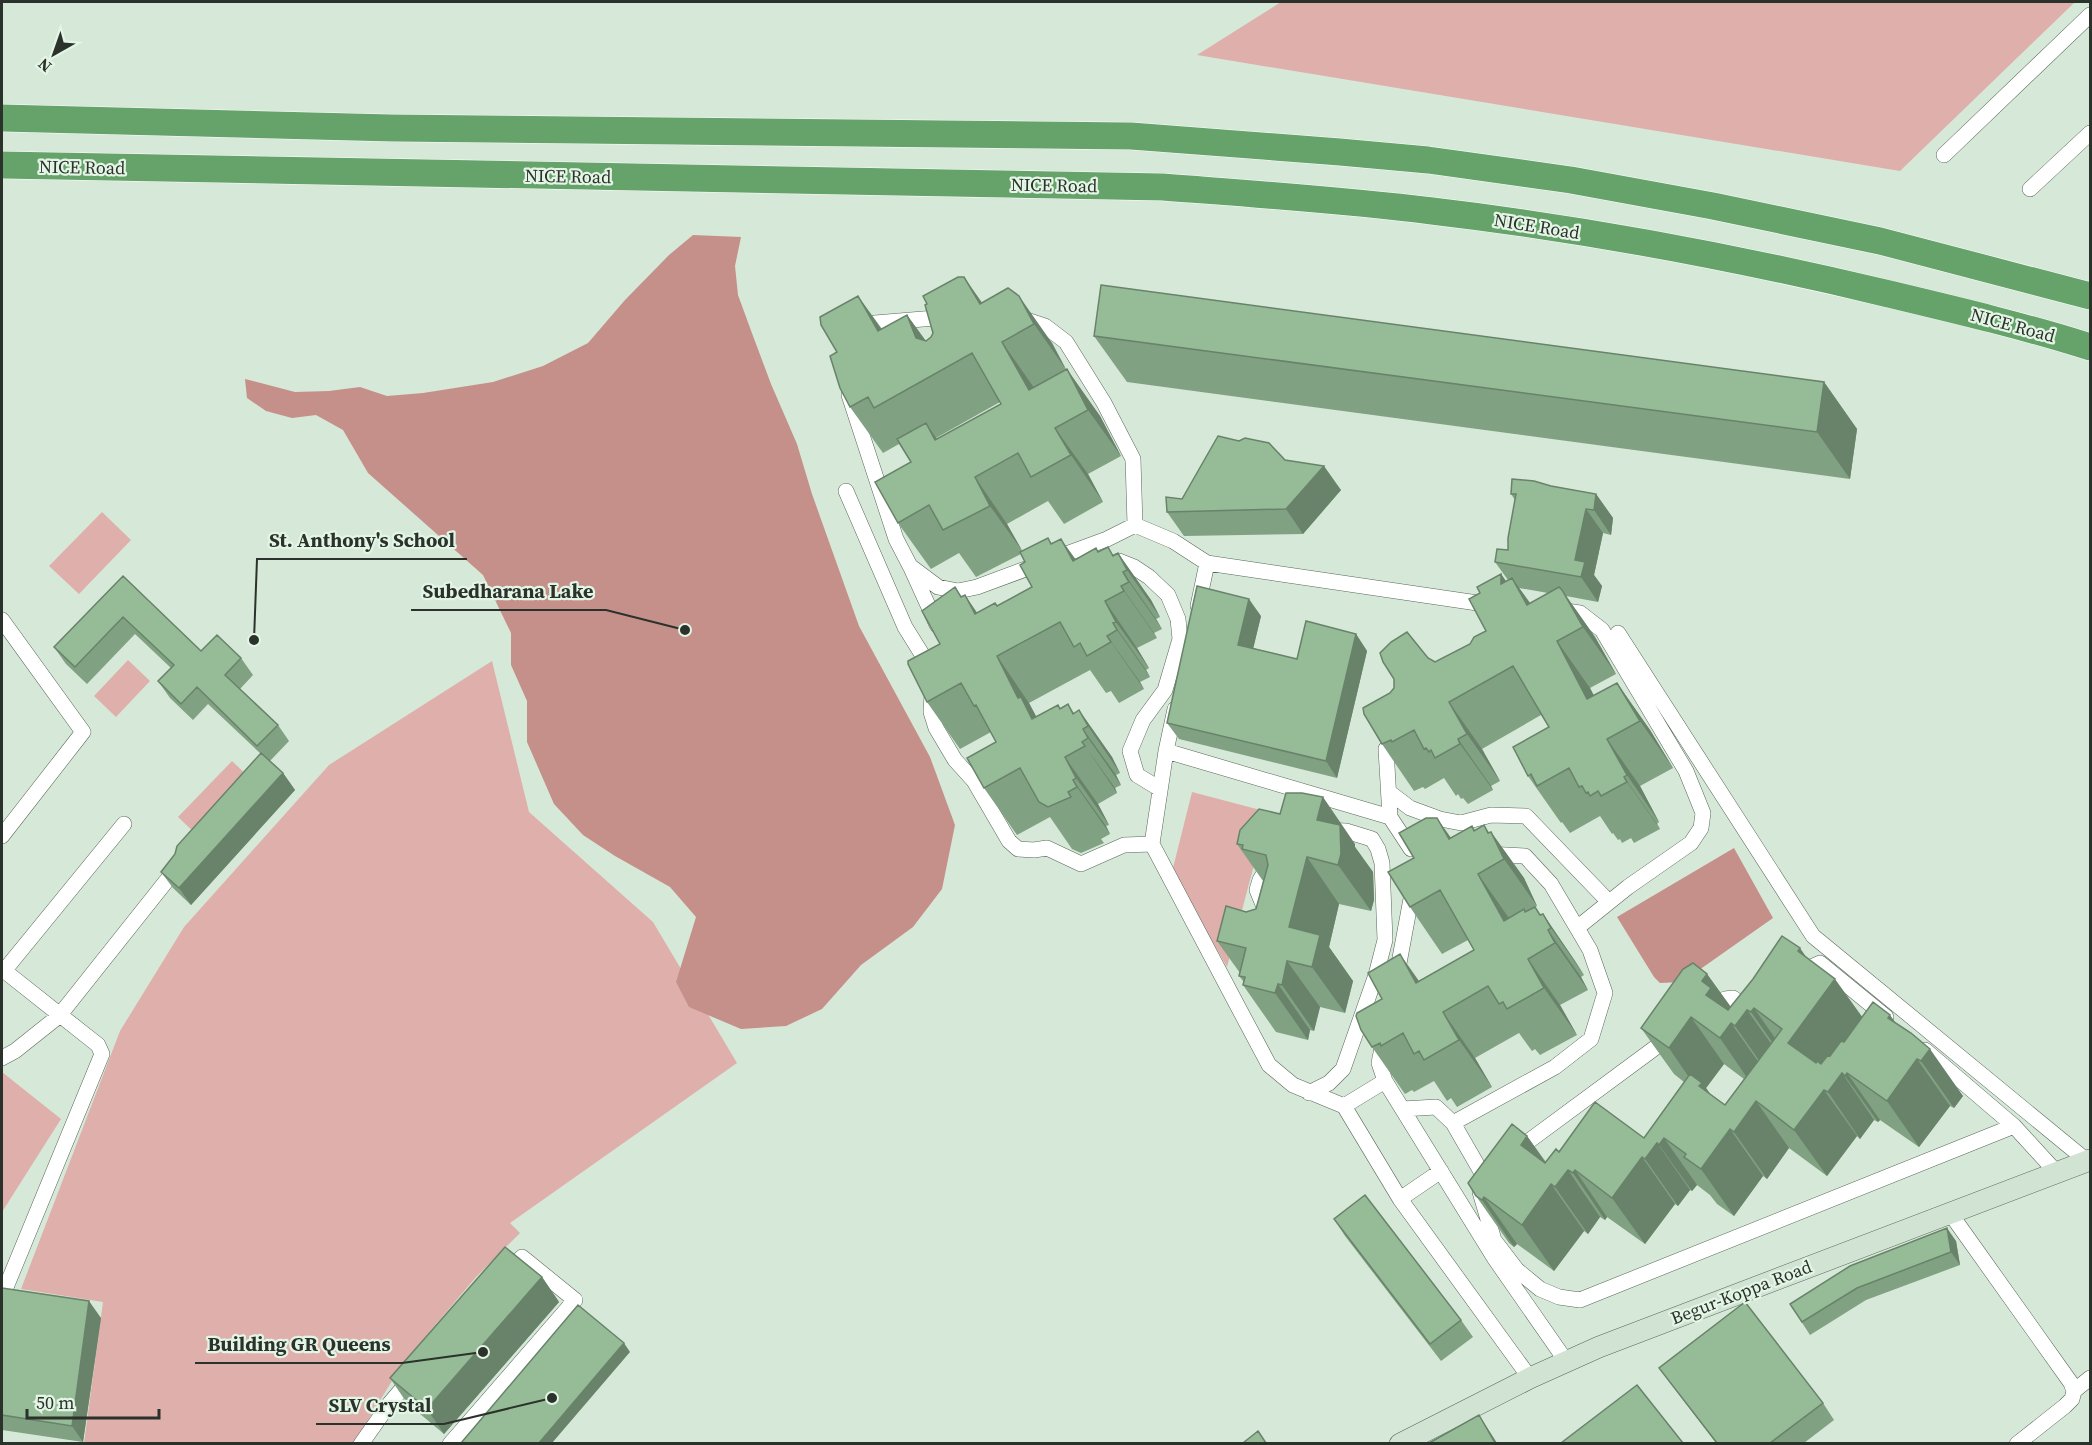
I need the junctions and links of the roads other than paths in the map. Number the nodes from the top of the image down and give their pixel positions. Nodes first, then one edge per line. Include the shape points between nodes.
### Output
1 (2091, 15) edge
2 (2, 118) edge
3 (2091, 133) edge
4 (1944, 155) dead end
5 (2, 165) edge
6 (2030, 189) dead end
7 (2091, 296) edge
8 (1000, 314) edge
9 (959, 316) edge
10 (847, 345) edge
11 (2091, 347) edge
12 (845, 376) edge
13 (846, 491) dead end
14 (1135, 525) junction
15 (1207, 562) junction
16 (910, 566) junction
17 (1096, 566) edge
18 (1542, 609) edge
19 (1498, 610) edge
20 (2, 620) edge
21 (1618, 633) dead end
22 (928, 664) junction
23 (1410, 736) edge
24 (1166, 751) junction
25 (1160, 789) junction
26 (1389, 792) junction
27 (1390, 817) junction
28 (124, 824) dead end
29 (1308, 833) edge
30 (2, 836) edge
31 (1152, 844) junction
32 (1284, 849) edge
33 (1474, 854) edge
34 (179, 865) edge
35 (1608, 901) junction
36 (1282, 909) edge
37 (1577, 928) junction
38 (3, 970) edge
39 (1241, 982) edge
40 (1394, 988) edge
41 (1794, 994) edge
42 (1236, 1003) junction
43 (59, 1016) junction
44 (1388, 1020) edge
45 (1765, 1023) edge
46 (1899, 1028) edge
47 (1917, 1043) edge
48 (2, 1058) edge
49 (1385, 1081) junction
50 (1309, 1093) junction
51 (1344, 1107) junction
52 (1403, 1109) junction
53 (1453, 1123) junction
54 (2014, 1126) junction
55 (2089, 1161) edge
56 (1441, 1171) junction
57 (2057, 1173) junction
58 (1483, 1175) junction
59 (1400, 1199) junction
60 (1950, 1213) junction
61 (498, 1283) edge
62 (2, 1297) edge
63 (1566, 1361) junction
64 (419, 1369) edge
65 (1530, 1378) junction
66 (2091, 1378) edge
67 (2074, 1391) junction
68 (361, 1443) edge
69 (450, 1443) edge
70 (1400, 1443) edge
71 (2017, 1443) edge

1 - 4 street
2 - 7 highway via 392,128 1131,136 1340,152 1560,179 1713,206 1880,241
3 - 6 street
5 - 11 highway, NICE Road via 1163,187 1306,199 1433,211 1662,245 1945,307
8 - 14 street via 1045,326 1066,342 1133,459
9 - 10 street via 937,323 875,323 861,330
12 - 16 street via 896,539
13 - 22 street via 905,627
14 - 15 street
14 - 16 street via 1107,539 958,591 938,587
15 - 19 street
15 - 24 street
16 - 22 street via 943,647
17 - 25 street via 1119,561 1134,567 1168,596 1178,619 1180,639 1165,690 1143,720 1130,751 1137,775
18 - 35 street via 1580,613 1602,630 1686,771 1703,813 1701,828 1691,843
20 - 30 street via 84,732
21 - 55 street via 1813,936
22 - 31 street via 933,678 931,712 936,728 1018,849 1047,848 1081,864 1124,845
23 - 26 street via 1386,749
24 - 25 street
24 - 27 street
25 - 31 street
26 - 27 street
26 - 35 street via 1410,808 1461,823 1491,815 1526,816
27 - 40 street via 1418,865
28 - 38 street
29 - 50 street via 1317,829 1346,831 1372,839 1382,863 1385,940 1343,1069 1329,1083
31 - 42 street
32 - 36 street via 1270,863 1257,890 1264,906
33 - 37 street via 1525,856 1551,884
34 - 43 street
35 - 37 street
37 - 53 street via 1590,950 1605,993 1591,1039 1555,1067
38 - 43 street
39 - 42 street
41 - 46 street via 1811,967 1820,963
42 - 50 street via 1269,1065
43 - 48 street
43 - 62 street via 98,1045 102,1054
44 - 49 street via 1379,1063
45 - 58 street via 1733,998 1725,999
47 - 54 street
49 - 51 street
49 - 52 street
50 - 51 street
51 - 59 street
52 - 53 street via 1436,1107
52 - 56 street
53 - 58 street
54 - 57 street
54 - 58 street via 1580,1300 1540,1289 1517,1270 1494,1240 1478,1188
55 - 57 main road, Begur-Koppa Road
56 - 59 street
56 - 63 street via 1495,1259
57 - 60 main road, Begur-Koppa Road
59 - 65 street
60 - 63 main road, Begur-Koppa Road
60 - 67 street
61 - 69 street via 522,1257 575,1300
63 - 65 main road, Begur-Koppa Road
64 - 68 street
65 - 70 main road, Begur-Koppa Road
66 - 67 street
67 - 71 street via 2065,1406

